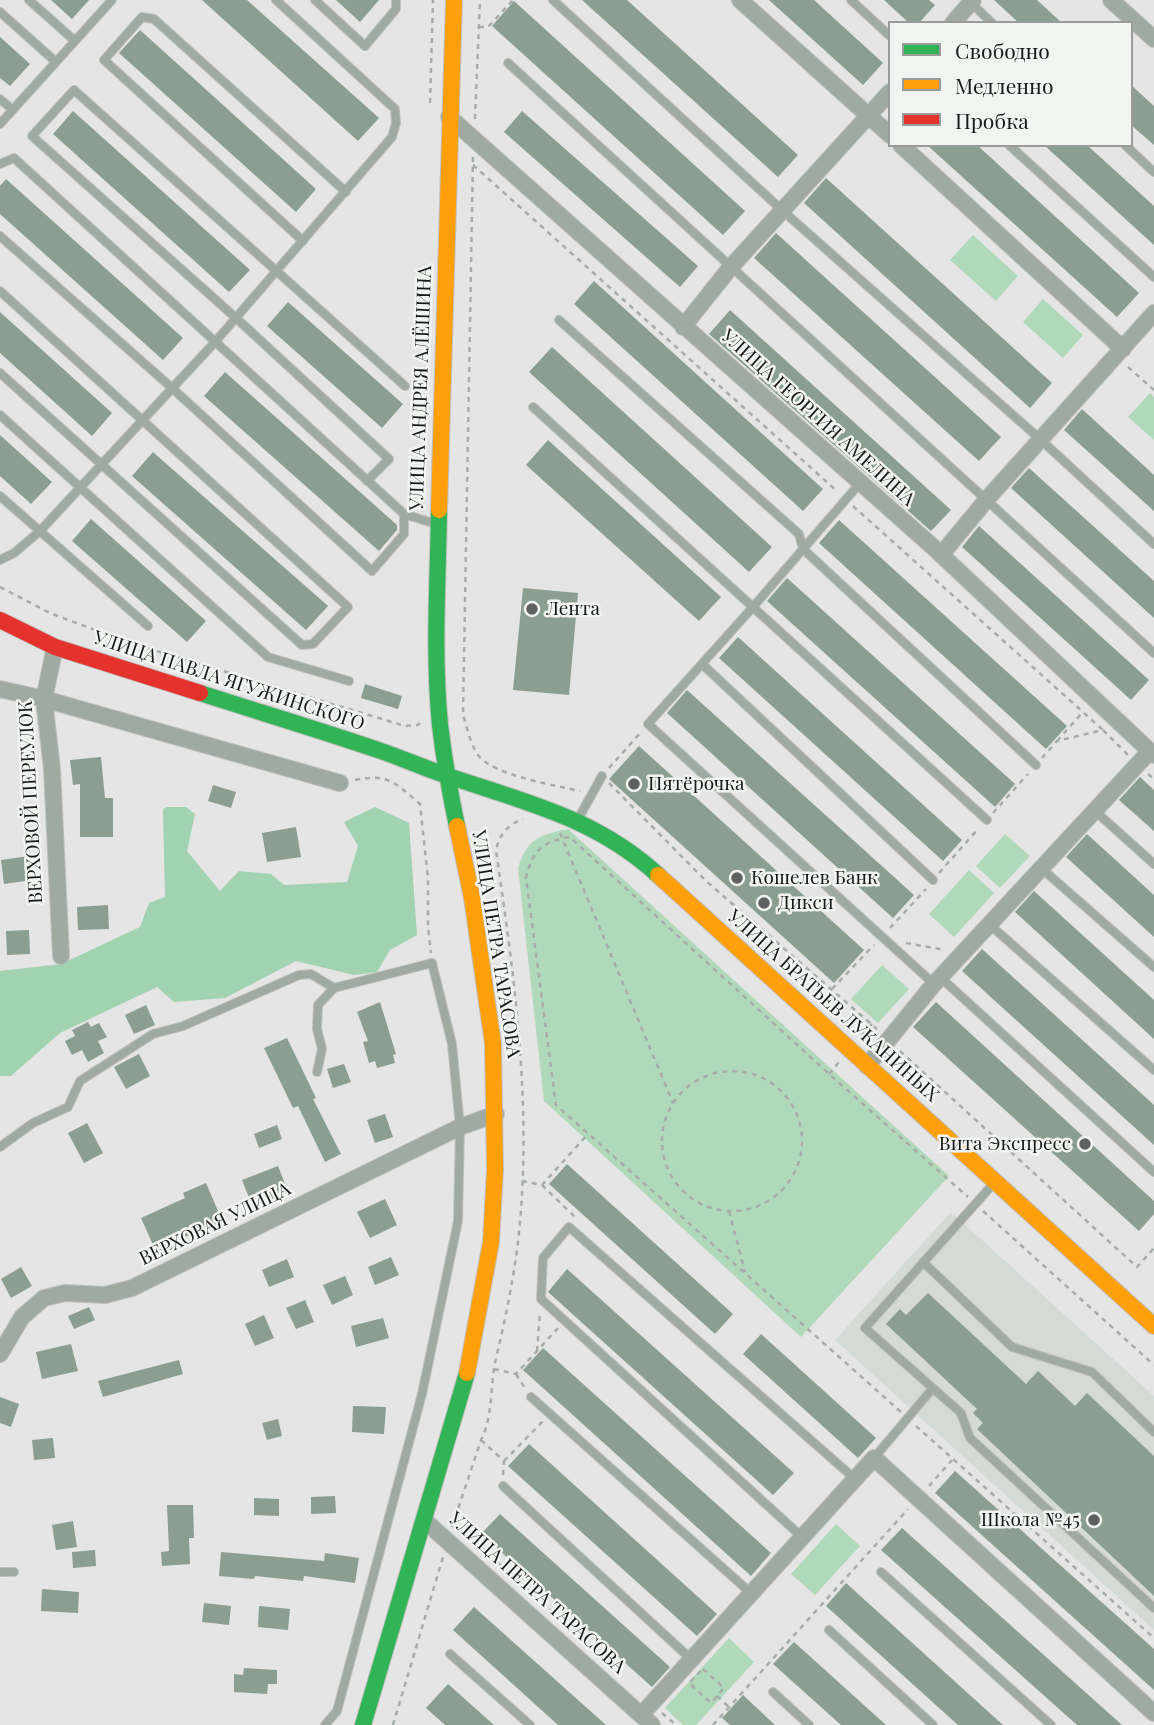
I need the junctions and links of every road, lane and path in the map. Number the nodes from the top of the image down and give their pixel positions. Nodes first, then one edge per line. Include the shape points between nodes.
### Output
1 (29, 0) edge
2 (112, 0) edge
3 (276, 0) edge
4 (315, 0) edge
5 (396, 0) edge
6 (433, 0) edge
7 (454, 0) edge
8 (480, 0) edge
9 (513, 0) edge
10 (553, 0) edge
11 (740, 0) edge
12 (851, 0) edge
13 (1111, 0) edge
14 (970, 1) edge
15 (0, 12) edge
16 (955, 21) edge
17 (990, 21) edge
18 (479, 27) junction
19 (888, 34) edge
20 (1154, 39) edge
21 (75, 41) junction
22 (56, 62) junction
23 (508, 63) dead end
24 (888, 94) edge
25 (0, 99) edge
26 (13, 110) junction
27 (430, 115) dead end
28 (868, 116) junction
29 (449, 117) junction
30 (0, 124) edge
31 (888, 133) edge
32 (473, 139) junction
33 (903, 147) edge
34 (1011, 147) edge
35 (1127, 147) edge
36 (0, 164) edge
37 (473, 165) junction
38 (1154, 172) edge
39 (346, 192) junction
40 (783, 211) junction
41 (0, 236) edge
42 (303, 241) junction
43 (730, 268) junction
44 (276, 272) junction
45 (1154, 277) edge
46 (0, 291) edge
47 (1154, 313) edge
48 (236, 318) junction
49 (559, 320) dead end
50 (683, 327) junction
51 (215, 342) junction
52 (1119, 352) junction
53 (0, 373) edge
54 (405, 386) dead end
55 (172, 388) junction
56 (1154, 390) edge
57 (533, 408) dead end
58 (0, 415) edge
59 (143, 420) junction
60 (1041, 440) junction
61 (102, 464) junction
62 (368, 481) junction
63 (860, 483) junction
64 (81, 488) junction
65 (0, 496) edge
66 (846, 499) junction
67 (987, 499) junction
68 (404, 514) junction
69 (439, 525) junction
70 (40, 531) junction
71 (1154, 544) edge
72 (803, 549) junction
73 (941, 555) junction
74 (0, 560) edge
75 (0, 587) edge
76 (753, 607) junction
77 (0, 620) edge
78 (148, 626) dead end
79 (55, 647) junction
80 (1154, 653) edge
81 (702, 664) junction
82 (349, 681) dead end
83 (0, 689) edge
84 (44, 699) junction
85 (1083, 712) junction
86 (426, 717) dead end
87 (648, 724) junction
88 (1103, 730) junction
89 (1057, 741) junction
90 (1152, 753) edge
91 (1036, 765) junction
92 (1138, 765) junction
93 (447, 776) junction
94 (602, 776) junction
95 (533, 779) junction
96 (1154, 779) edge
97 (340, 783) joint
98 (592, 794) junction
99 (524, 799) junction
100 (1095, 811) junction
101 (523, 819) dead end
102 (577, 820) junction
103 (987, 820) junction
104 (570, 837) junction
105 (562, 838) junction
106 (1154, 864) edge
107 (1041, 868) junction
108 (933, 880) junction
109 (989, 925) junction
110 (884, 938) junction
111 (962, 954) junction
112 (61, 956) dead end
113 (432, 963) junction
114 (1154, 967) edge
115 (937, 981) junction
116 (334, 988) junction
117 (832, 989) junction
118 (888, 1039) junction
119 (867, 1066) junction
120 (1154, 1070) edge
121 (317, 1072) dead end
122 (673, 1104) junction
123 (496, 1114) junction
124 (460, 1127) junction
125 (588, 1134) junction
126 (0, 1147) edge
127 (1154, 1172) edge
128 (522, 1181) dead end
129 (996, 1181) junction
130 (542, 1185) junction
131 (975, 1204) junction
132 (729, 1211) junction
133 (569, 1227) junction
134 (1154, 1248) edge
135 (923, 1262) junction
136 (746, 1275) junction
137 (541, 1299) junction
138 (565, 1321) junction
139 (1154, 1326) edge
140 (537, 1351) junction
141 (0, 1354) edge
142 (1154, 1365) edge
143 (494, 1369) dead end
144 (516, 1374) junction
145 (933, 1388) junction
146 (531, 1397) joint
147 (550, 1414) junction
148 (907, 1418) junction
149 (1154, 1432) edge
150 (481, 1440) dead end
151 (874, 1458) junction
152 (953, 1459) junction
153 (504, 1461) junction
154 (855, 1479) junction
155 (503, 1486) joint
156 (918, 1498) junction
157 (425, 1521) junction
158 (453, 1521) dead end
159 (803, 1538) junction
160 (448, 1541) junction
161 (0, 1572) edge
162 (881, 1572) dead end
163 (14, 1573) dead end
164 (752, 1594) junction
165 (1154, 1608) edge
166 (829, 1630) dead end
167 (1154, 1638) edge
168 (450, 1654) dead end
169 (692, 1660) junction
170 (622, 1676) dead end
171 (773, 1692) dead end
172 (717, 1696) junction
173 (729, 1707) junction
174 (1154, 1713) edge
175 (648, 1715) edge
176 (325, 1725) edge
177 (363, 1725) edge
178 (393, 1725) edge
179 (530, 1725) edge
180 (676, 1725) edge
181 (713, 1725) edge
182 (809, 1725) edge
183 (933, 1725) edge
184 (1051, 1725) edge

1 - 21 lane
2 - 21 lane
3 - 39 lane via 395,109 392,137
4 - 5 lane via 365,46 396,9
6 - 27 path
7 - 29 street, УЛИЦА АНДРЕЯ АЛЁШИНА
8 - 18 path
9 - 18 path via 488,27
10 - 40 lane
11 - 28 street
12 - 19 lane
13 - 20 street
14 - 16 street
14 - 17 lane
15 - 22 lane
18 - 32 path
21 - 22 lane
22 - 26 lane
23 - 43 lane
24 - 28 street
25 - 26 lane
26 - 30 lane
28 - 31 street
28 - 40 street
29 - 32 street, УЛИЦА ГЕОРГИЯ АМЕЛИНА
29 - 69 street, УЛИЦА АНДРЕЯ АЛЁШИНА
32 - 37 path
32 - 50 street, УЛИЦА ГЕОРГИЯ АМЕЛИНА
33 - 52 street
34 - 45 lane
35 - 38 lane
36 - 51 lane via 14,158
37 - 66 path
37 - 95 path via 463,714 479,757 498,769
39 - 42 lane
39 - 42 lane via 154,19 142,17 104,60
40 - 43 street
40 - 60 lane
41 - 55 lane
42 - 44 lane
43 - 50 street
43 - 67 lane
44 - 48 lane
44 - 48 lane via 74,90 32,136
44 - 54 lane
46 - 59 lane
47 - 52 street
48 - 51 lane
48 - 62 lane via 389,459
49 - 72 lane via 799,534
50 - 63 street, УЛИЦА ГЕОРГИЯ АМЕЛИНА
51 - 55 lane
51 - 62 lane
52 - 56 path
52 - 60 street
53 - 61 lane
55 - 59 lane
55 - 68 lane via 372,571 404,534
57 - 76 lane
58 - 64 lane
59 - 61 lane
59 - 61 lane via 348,607 313,644 302,645
60 - 67 street
60 - 71 lane
61 - 64 lane
62 - 68 lane
63 - 66 lane
63 - 73 street, УЛИЦА ГЕОРГИЯ АМЕЛИНА
64 - 70 lane
64 - 82 lane via 268,657
65 - 70 lane
66 - 72 lane
66 - 85 path
67 - 73 street
67 - 80 lane
68 - 69 lane
69 - 93 street, УЛИЦА АНДРЕЯ АЛЁШИНА via 437,630
70 - 74 lane
70 - 78 lane
72 - 76 lane
72 - 91 lane
73 - 90 street, УЛИЦА ГЕОРГИЯ АМЕЛИНА
75 - 86 path via 50,613 185,660 405,726 418,725
76 - 81 lane
76 - 103 lane
77 - 79 street, УЛИЦА ПАВЛА ЯГУЖИНСКОГО
79 - 84 street, ВЕРХОВОЙ ПЕРЕУЛОК
79 - 93 street, УЛИЦА ПАВЛА ЯГУЖИНСКОГО
81 - 87 lane
81 - 108 lane
83 - 84 street
84 - 97 street
84 - 112 street, ВЕРХОВОЙ ПЕРЕУЛОК
85 - 88 path
85 - 89 path
87 - 94 path
87 - 110 lane
88 - 89 path
88 - 92 path
89 - 91 path
90 - 92 street
91 - 103 path
92 - 96 path
92 - 100 street
93 - 99 street, УЛИЦА БРАТЬЕВ ЛУКАНИНЫХ
93 - 123 street, УЛИЦА ПЕТРА ТАРАСОВА via 472,898 493,1044
94 - 98 lane
94 - 117 path via 706,881
95 - 98 path
95 - 99 path
97 - 113 path via 373,776 392,779 420,804
98 - 102 lane
99 - 101 path
99 - 102 street, УЛИЦА БРАТЬЕВ ЛУКАНИНЫХ
100 - 106 lane
100 - 107 street
102 - 119 street, УЛИЦА БРАТЬЕВ ЛУКАНИНЫХ via 638,856
103 - 108 path
104 - 105 path
104 - 105 path via 557,827
104 - 131 path
105 - 122 path
105 - 125 path via 537,851 526,878 556,1105
107 - 109 street
107 - 114 lane
108 - 110 path
109 - 111 street
109 - 120 lane
110 - 111 path
110 - 115 lane
110 - 117 path
111 - 115 street
113 - 116 lane
113 - 124 lane via 452,1044
115 - 118 street
115 - 127 lane
116 - 121 lane via 318,1005 322,1049
116 - 126 lane via 311,974 299,975 183,1026 153,1034 80,1082 68,1107 33,1123
117 - 118 path
118 - 119 street
118 - 134 path via 1137,1267
119 - 129 street, УЛИЦА БРАТЬЕВ ЛУКАНИНЫХ
122 - 132 path via 662,1138 670,1174 694,1200
122 - 132 path via 700,1079 735,1071 770,1082 794,1109 802,1145 791,1179 764,1204
123 - 124 street, ВЕРХОВАЯ УЛИЦА
123 - 157 street, УЛИЦА ПЕТРА ТАРАСОВА via 491,1242 469,1366
124 - 141 street, ВЕРХОВАЯ УЛИЦА via 132,1288 105,1295 65,1293 44,1298 22,1317
124 - 176 lane via 458,1221 422,1394 337,1711
125 - 130 path
125 - 136 path
128 - 130 path
129 - 131 lane
129 - 139 street, УЛИЦА БРАТЬЕВ ЛУКАНИНЫХ
130 - 133 path via 577,1218
131 - 135 lane
131 - 142 path
132 - 136 path
133 - 137 lane via 543,1258
133 - 154 lane
135 - 145 lane via 865,1328
135 - 149 lane via 1012,1347 1092,1372
136 - 148 path
137 - 138 lane
137 - 140 path
138 - 140 path
138 - 159 lane
140 - 144 path
143 - 144 path
144 - 146 path
145 - 148 lane
145 - 165 lane via 961,1413 970,1438
146 - 147 lane
147 - 153 path
147 - 164 lane
148 - 151 lane
148 - 152 path
150 - 153 path
151 - 154 street
151 - 156 street
152 - 156 path
152 - 167 path
153 - 155 path
154 - 159 street
155 - 169 lane
156 - 173 path
156 - 174 street
157 - 160 street, УЛИЦА ПЕТРА ТАРАСОВА
157 - 177 street
158 - 170 path
159 - 164 street
160 - 175 street, УЛИЦА ПЕТРА ТАРАСОВА
160 - 178 path
161 - 163 lane
162 - 184 lane
164 - 169 street
166 - 183 lane
168 - 179 lane
169 - 175 street
171 - 182 lane
172 - 172 path via 711,1703 690,1683 703,1669 724,1688
172 - 173 path
173 - 181 path
175 - 180 path

